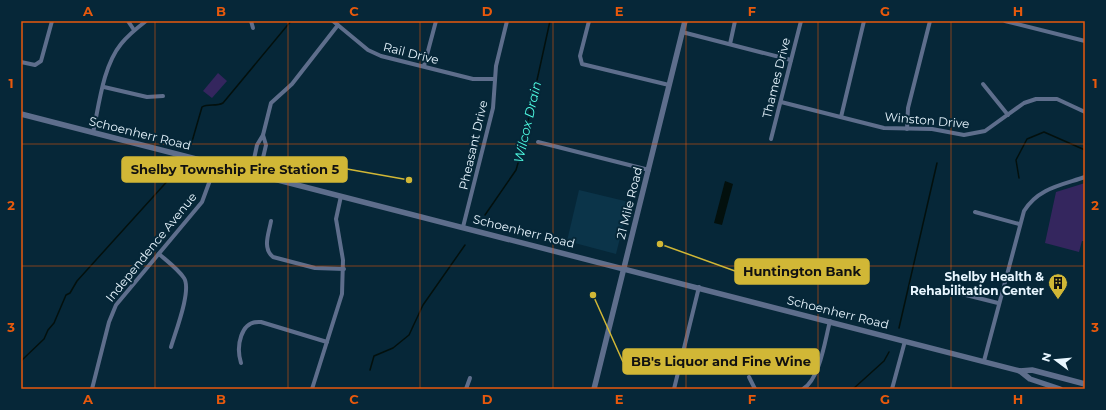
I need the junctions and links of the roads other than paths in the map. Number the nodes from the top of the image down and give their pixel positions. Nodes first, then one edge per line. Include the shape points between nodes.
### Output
1 (52, 21) edge
2 (128, 21) edge
3 (146, 21) edge
4 (251, 21) edge
5 (333, 21) edge
6 (436, 21) edge
7 (507, 21) edge
8 (589, 21) edge
9 (685, 21) edge
10 (735, 21) edge
11 (801, 21) edge
12 (864, 21) edge
13 (930, 21) edge
14 (1005, 21) edge
15 (338, 25) junction
16 (253, 28) dead end
17 (134, 30) junction
18 (682, 32) junction
19 (1085, 41) edge
20 (730, 44) junction
21 (791, 60) junction
22 (21, 62) edge
23 (424, 66) junction
24 (494, 79) junction
25 (983, 84) dead end
26 (669, 86) junction
27 (104, 87) junction
28 (163, 96) dead end
29 (781, 102) junction
30 (1085, 112) edge
31 (21, 114) edge
32 (1008, 115) junction
33 (841, 117) junction
34 (906, 129) junction
35 (93, 133) junction
36 (263, 135) junction
37 (771, 139) dead end
38 (538, 142) dead end
39 (216, 164) junction
40 (648, 170) junction
41 (250, 173) junction
42 (259, 175) junction
43 (1085, 177) edge
44 (341, 196) junction
45 (975, 212) dead end
46 (271, 221) dead end
47 (1019, 224) junction
48 (463, 227) junction
49 (159, 254) junction
50 (625, 268) junction
51 (344, 269) junction
52 (699, 287) junction
53 (954, 292) dead end
54 (998, 303) junction
55 (830, 321) junction
56 (905, 341) junction
57 (327, 342) junction
58 (171, 347) dead end
59 (984, 361) junction
60 (241, 363) dead end
61 (1020, 371) junction
62 (749, 377) dead end
63 (470, 378) dead end
64 (1064, 378) junction
65 (1085, 384) edge
66 (92, 389) edge
67 (312, 389) edge
68 (466, 389) edge
69 (594, 389) edge
70 (674, 389) edge
71 (755, 389) edge
72 (803, 389) edge
73 (892, 389) edge
74 (1061, 389) edge

1 - 22 street via 44,57 39,64
2 - 17 street
3 - 17 street
4 - 16 street
5 - 15 street, Rail Drive
6 - 23 street
7 - 24 street, Pheasant Drive
8 - 26 street via 580,56 584,65
9 - 18 street, 21 Mile Road
10 - 20 street
11 - 21 street, Thames Drive
12 - 33 street
13 - 34 street via 908,108
14 - 19 street
15 - 23 street, Rail Drive via 373,53
15 - 36 street via 292,84 272,103
17 - 27 street via 114,54
18 - 20 street
18 - 26 street, 21 Mile Road
20 - 21 street
21 - 29 street, Thames Drive
23 - 24 street, Rail Drive via 473,79
24 - 48 street, Pheasant Drive via 493,108
25 - 32 street
26 - 40 street, 21 Mile Road
27 - 28 street via 147,97
27 - 35 street
29 - 33 street, Winston Drive
29 - 37 street, Thames Drive
30 - 32 street, Winston Drive via 1062,100 1041,98 1027,101
31 - 35 street, Schoenherr Road
32 - 34 street, Winston Drive via 985,131 973,135 932,129
33 - 34 street, Winston Drive via 884,128
35 - 39 street, Schoenherr Road
36 - 41 street via 257,145
36 - 42 street via 266,145
38 - 40 street
39 - 41 street, Schoenherr Road
39 - 49 street, Independence Avenue via 202,202
40 - 50 street, 21 Mile Road
41 - 42 street, Schoenherr Road
42 - 44 street, Schoenherr Road
43 - 47 street via 1055,186 1038,195 1028,204
44 - 48 street, Schoenherr Road
44 - 51 street via 336,223
45 - 47 street
46 - 51 street via 267,245 273,257 314,268
47 - 54 street
48 - 50 street, Schoenherr Road
49 - 58 street via 186,282 185,296
49 - 66 street, Independence Avenue via 116,304
50 - 52 street, Schoenherr Road
50 - 69 street, 21 Mile Road
51 - 57 street via 342,294
52 - 55 street, Schoenherr Road
52 - 70 street
53 - 54 street
54 - 59 street
55 - 56 street, Schoenherr Road
55 - 72 street via 816,374
56 - 59 street, Schoenherr Road
56 - 73 street
57 - 60 street via 255,322 247,326 241,338 238,353
57 - 67 street
59 - 61 street, Schoenherr Road
61 - 64 street, Schoenherr Road via 1032,370
61 - 74 street, Schoenherr Road via 1030,379
62 - 71 street
63 - 68 street
64 - 65 street, Schoenherr Road
64 - 74 street

